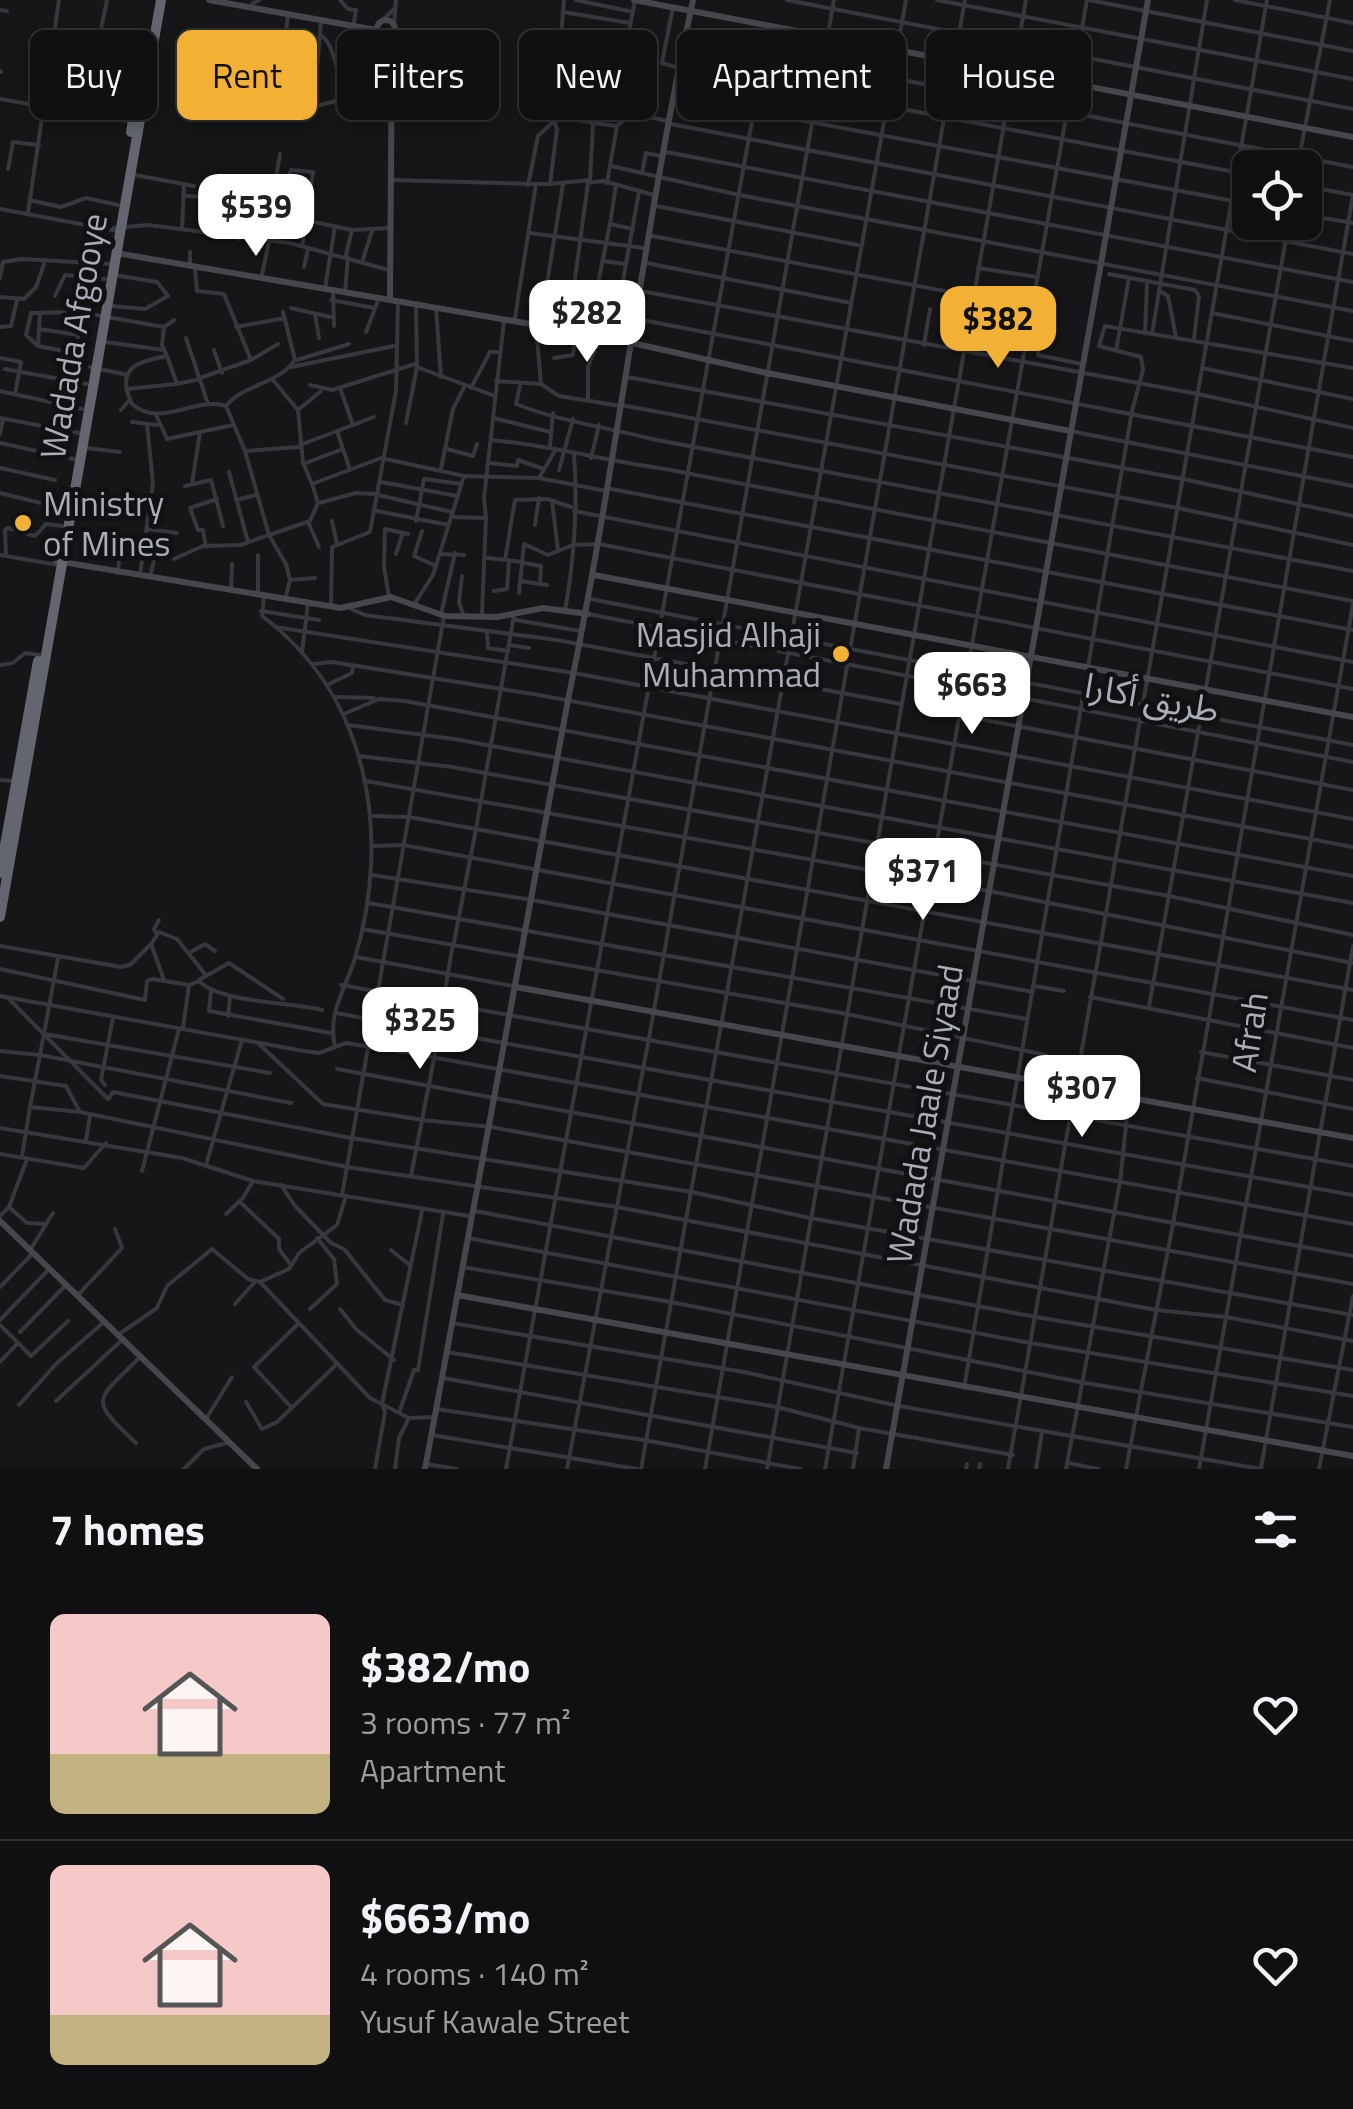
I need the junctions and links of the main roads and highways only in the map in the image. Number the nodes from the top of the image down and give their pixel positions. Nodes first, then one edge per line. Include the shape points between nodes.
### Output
1 (158, 0) edge
2 (117, 229) junction
3 (104, 313) junction
4 (93, 367) junction
5 (81, 434) junction
6 (77, 460) junction
7 (58, 563) junction
8 (2, 847) edge
9 (1, 866) edge
10 (0, 917) edge

1 - 2 highway, Wadada Afgooye
1 - 2 highway, Wadada Afgooye
2 - 3 highway, Wadada Afgooye
3 - 4 highway, Wadada Afgooye
3 - 4 highway, Wadada Afgooye
4 - 5 highway, Wadada Afgooye
4 - 5 highway, Wadada Afgooye
5 - 6 highway, Wadada Afgooye
5 - 6 highway, Wadada Afgooye
6 - 7 highway, Wadada Afgooye
6 - 7 highway, Wadada Afgooye
7 - 8 highway, Wadada Afgooye
7 - 10 highway, Wadada Afgooye
8 - 9 highway, Wadada Afgooye

